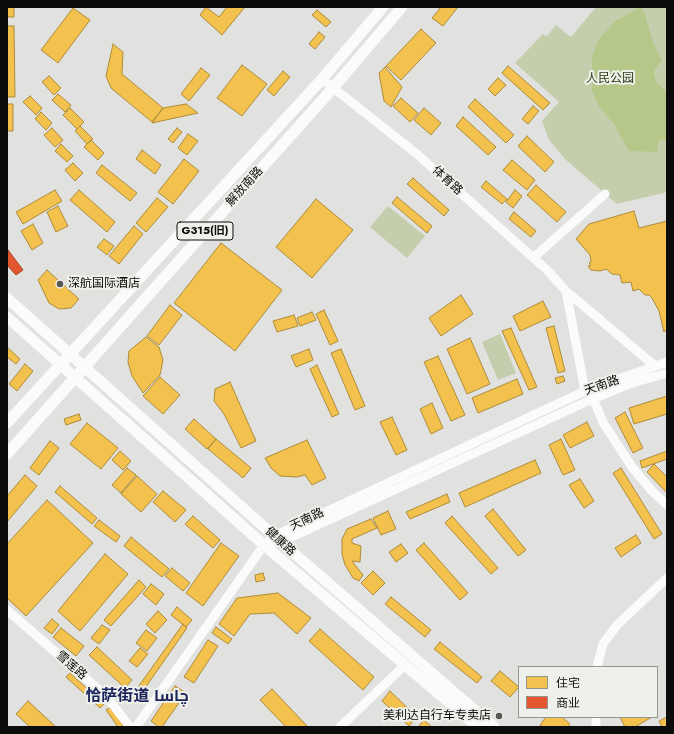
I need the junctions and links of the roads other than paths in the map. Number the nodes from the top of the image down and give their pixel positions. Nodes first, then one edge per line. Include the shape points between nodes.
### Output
1 (383, 7) edge
2 (402, 7) edge
3 (322, 79) junction
4 (333, 88) junction
5 (605, 194) dead end
6 (533, 258) junction
7 (566, 291) junction
8 (7, 298) edge
9 (7, 317) edge
10 (69, 354) junction
11 (667, 362) edge
12 (60, 364) junction
13 (655, 366) junction
14 (84, 367) junction
15 (667, 373) edge
16 (74, 378) junction
17 (585, 391) junction
18 (593, 399) junction
19 (7, 423) edge
20 (7, 454) edge
21 (667, 505) edge
22 (277, 539) junction
23 (264, 545) junction
24 (667, 578) edge
25 (7, 610) edge
26 (405, 665) junction
27 (597, 666) edge
28 (130, 727) edge
29 (136, 727) edge
30 (340, 727) edge
31 (478, 727) edge
32 (494, 727) edge

1 - 3 main road, 解放南路 / G315(旧)
2 - 4 main road, 解放南路 / G315(旧)
3 - 4 street, 体育路
3 - 10 main road, 解放南路 / G315(旧)
4 - 6 street, 体育路 via 417,154
4 - 14 main road, 解放南路 / G315(旧)
5 - 6 street
6 - 7 street, 体育路
7 - 13 street, 体育路
7 - 17 street
8 - 10 main road, 健康路
9 - 12 main road, 健康路
10 - 12 main road, 解放南路 / G315(旧)
10 - 14 main road, 健康路
11 - 13 street, 天南路
12 - 16 main road, 健康路
12 - 19 main road, 解放南路 / G315(旧)
13 - 17 street, 天南路
14 - 16 main road, 解放南路 / G315(旧)
14 - 22 main road, 健康路
15 - 18 street, 天南路 via 629,384
16 - 20 main road, 解放南路 / G315(旧)
16 - 23 main road, 健康路
17 - 22 street, 天南路
18 - 21 street via 604,424 632,467
18 - 22 street, 天南路
22 - 23 street, 天南路
22 - 32 main road, 健康路
23 - 26 main road, 健康路
23 - 29 street
24 - 27 street via 617,625 603,644
25 - 28 street, 雪莲路 via 106,696
26 - 30 street
26 - 31 main road, 健康路

